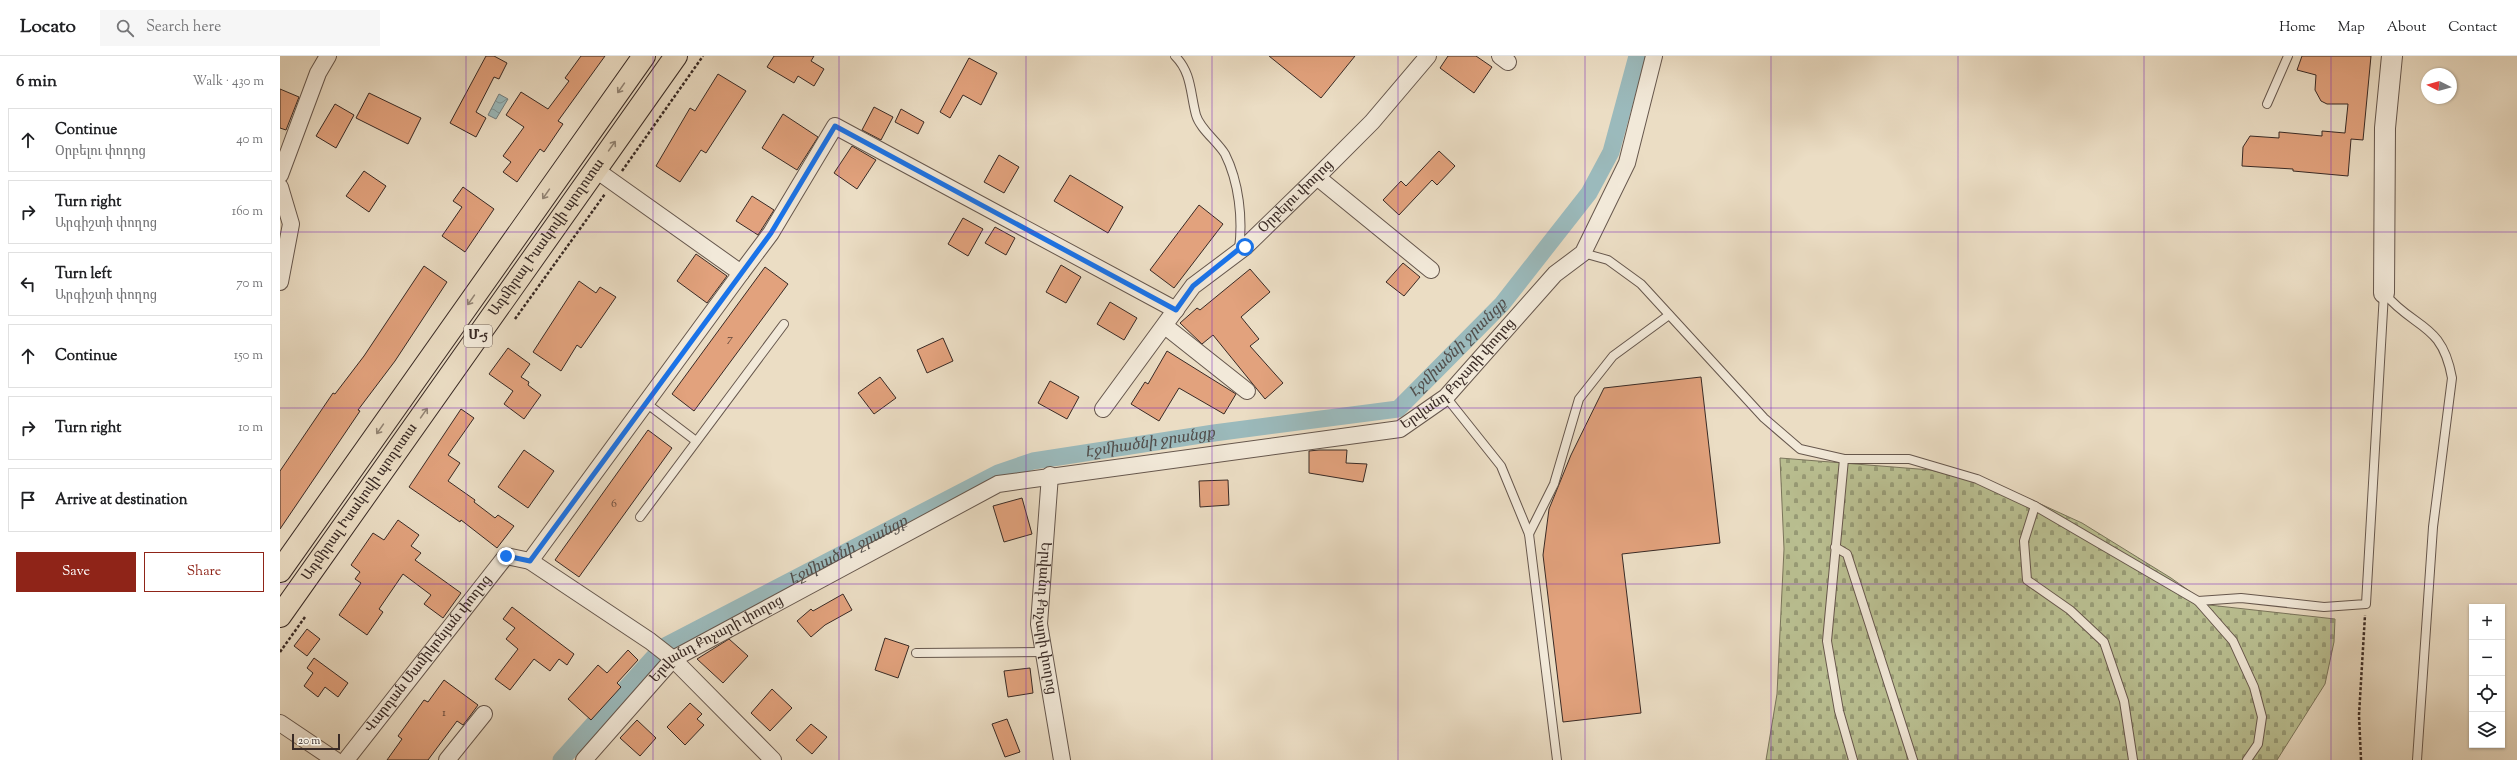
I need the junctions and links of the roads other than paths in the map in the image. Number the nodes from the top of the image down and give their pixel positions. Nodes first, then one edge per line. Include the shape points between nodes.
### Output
1 (328, 56) edge
2 (644, 56) edge
3 (676, 56) edge
4 (1175, 56) edge
5 (1428, 56) edge
6 (1654, 56) edge
7 (2288, 56) edge
8 (2392, 56) edge
9 (2267, 104) dead end
10 (596, 170) junction
11 (280, 175) edge
12 (1317, 177) junction
13 (280, 187) edge
14 (1239, 249) junction
15 (1583, 253) junction
16 (1431, 270) dead end
17 (741, 273) junction
18 (280, 282) edge
19 (2384, 293) junction
20 (1176, 310) junction
21 (1669, 315) junction
22 (784, 324) dead end
23 (1165, 326) junction
24 (1247, 391) dead end
25 (1446, 397) junction
26 (646, 403) junction
27 (1103, 409) dead end
28 (696, 441) junction
29 (1844, 459) junction
30 (1050, 475) junction
31 (2035, 506) junction
32 (640, 517) dead end
33 (1529, 534) junction
34 (1835, 547) junction
35 (530, 561) junction
36 (280, 571) edge
37 (2198, 601) junction
38 (280, 616) edge
39 (1044, 652) junction
40 (916, 653) dead end
41 (673, 659) junction
42 (484, 714) dead end
43 (280, 723) edge
44 (334, 760) edge
45 (346, 760) edge
46 (447, 760) edge
47 (584, 760) edge
48 (773, 760) edge
49 (1062, 760) edge
50 (1557, 760) edge
51 (1854, 760) edge
52 (1913, 760) edge
53 (2133, 760) edge
54 (2247, 760) edge
55 (2417, 760) edge

1 - 11 street via 318,73
2 -> 36 highway, Ադմիրալ Իսակովի պողոտա / Մ-5
10 -> 3 highway, Ադմիրալ Իսակովի պողոտա / Մ-5
4 - 14 lane via 1185,66 1193,92 1196,116 1225,155 1240,202
5 - 12 street, Օրբելու փողոց via 1372,122
6 - 15 street, Երվանդ Քոչարի փողոց via 1627,163
7 - 9 lane
8 - 19 street via 2385,128
10 - 17 street
38 -> 10 highway, Ադմիրալ Իսակովի պողոտա / Մ-5
12 - 14 street, Օրբելու փողոց via 1245,247
12 - 16 street
13 - 18 street via 291,224
14 - 20 street, Օրբելու փողոց via 1193,286
15 - 21 lane via 1608,260 1641,284
15 - 25 street, Երվանդ Քոչարի փողոց via 1554,274
17 - 20 street via 771,233 835,126
17 - 26 street
19 - 37 lane via 2366,604 2324,607 2241,598
19 - 55 lane via 2403,312 2430,329 2440,340 2450,361 2452,378 2433,527
20 - 23 street, Օրբելու փողոց
21 - 29 lane via 1764,418 1800,449
21 - 33 lane via 1613,356 1579,399 1554,484
22 - 28 lane
23 - 24 street
23 - 27 street, Օրբելու փողոց
25 - 30 street, Երվանդ Քոչարի փողոց via 1400,429
25 - 33 lane via 1501,466
26 - 28 lane
26 - 35 street
28 - 32 lane
29 - 31 lane via 1909,459 1977,479
29 - 34 lane
30 - 39 street, Երվանդ Քոչարի փողոց via 1040,624
30 - 41 street, Երվանդ Քոչարի փողոց via 998,484
31 - 37 lane
31 - 53 lane via 2024,541 2027,580 2070,610 2104,642 2124,701
33 - 50 lane
34 - 51 lane via 1827,642 1839,711
34 - 52 lane via 1847,554
35 - 41 street
35 - 45 street, Վարդան Մամիկոնյան փողոց via 506,556
37 - 54 lane via 2232,641 2254,687 2262,717 2258,744
39 - 40 lane
39 - 49 street, Երվանդ Քոչարի փողոց
41 - 47 street, Երվանդ Քոչարի փողոց
41 - 48 street
42 - 46 street
43 - 44 street

